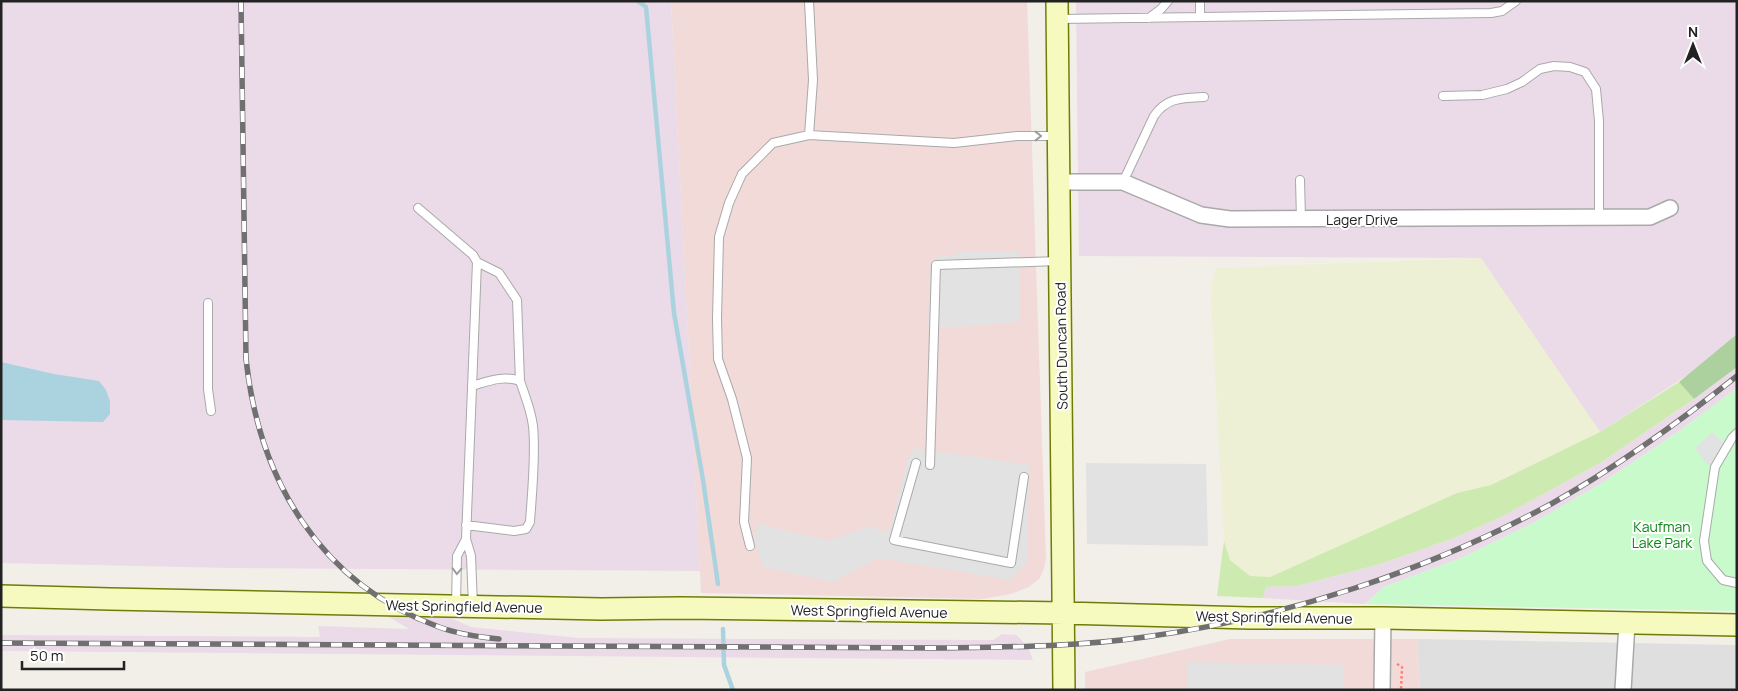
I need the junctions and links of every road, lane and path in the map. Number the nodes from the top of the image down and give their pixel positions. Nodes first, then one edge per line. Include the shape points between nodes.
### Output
1 (809, 1) edge
2 (1168, 1) edge
3 (1200, 1) edge
4 (1516, 1) edge
5 (1057, 10) edge
6 (1200, 17) junction
7 (1148, 18) junction
8 (1444, 96) dead end
9 (1204, 97) dead end
10 (809, 135) junction
11 (1058, 136) junction
12 (1300, 180) dead end
13 (1059, 182) junction
14 (1123, 182) junction
15 (418, 208) dead end
16 (1670, 208) dead end
17 (1599, 217) junction
18 (1301, 219) junction
19 (1060, 261) junction
20 (477, 262) junction
21 (208, 303) dead end
22 (520, 381) junction
23 (472, 386) junction
24 (211, 411) dead end
25 (1737, 433) edge
26 (916, 463) dead end
27 (930, 465) dead end
28 (1024, 477) dead end
29 (466, 525) junction
30 (466, 539) junction
31 (750, 546) dead end
32 (1737, 583) edge
33 (1, 596) edge
34 (464, 605) junction
35 (1064, 613) junction
36 (1383, 618) junction
37 (1627, 623) junction
38 (1737, 625) edge
39 (1397, 656) dead end
40 (1064, 690) edge
41 (1382, 690) edge
42 (1401, 690) edge
43 (1623, 690) edge

1 - 10 lane via 813,80
2 - 7 lane
3 - 6 lane
4 - 6 lane via 1502,12 1491,13
5 - 7 lane
5 - 11 main road, South Duncan Road
6 - 7 lane
8 - 17 lane via 1482,95 1507,90 1540,69 1554,66 1585,72 1596,89 1599,120
9 - 14 lane via 1171,101 1160,107
10 -> 11 lane via 954,143 1017,136
10 - 31 lane via 773,143 742,174 728,203 720,237 716,319 718,358 748,458 744,522
11 - 13 main road, South Duncan Road
12 - 18 lane
13 - 14 street, Lager Drive
13 - 19 main road, South Duncan Road
14 - 18 street, Lager Drive via 1201,215 1230,219
15 - 20 lane
16 - 17 street, Lager Drive via 1650,217
17 - 18 street, Lager Drive
19 - 27 lane via 936,265
19 - 35 main road, South Duncan Road
20 - 22 lane via 499,273 516,300
20 - 23 lane
21 - 24 lane
22 - 23 lane via 495,379
22 - 29 lane via 533,426 530,522 526,528 514,532
23 - 29 lane
25 - 32 lane via 1715,467 1704,541 1707,561 1723,580
26 - 28 lane via 894,540 1011,563
29 - 30 lane
30 - 34 lane via 471,556
30 -> 34 lane via 457,556
33 - 34 main road, West Springfield Avenue
34 - 35 main road, West Springfield Avenue
35 - 36 main road, West Springfield Avenue
35 - 40 main road, South Duncan Road
36 - 37 main road, West Springfield Avenue
36 - 41 street
37 - 38 main road, West Springfield Avenue
37 - 43 street
39 - 42 path via 1397,666 1402,667

